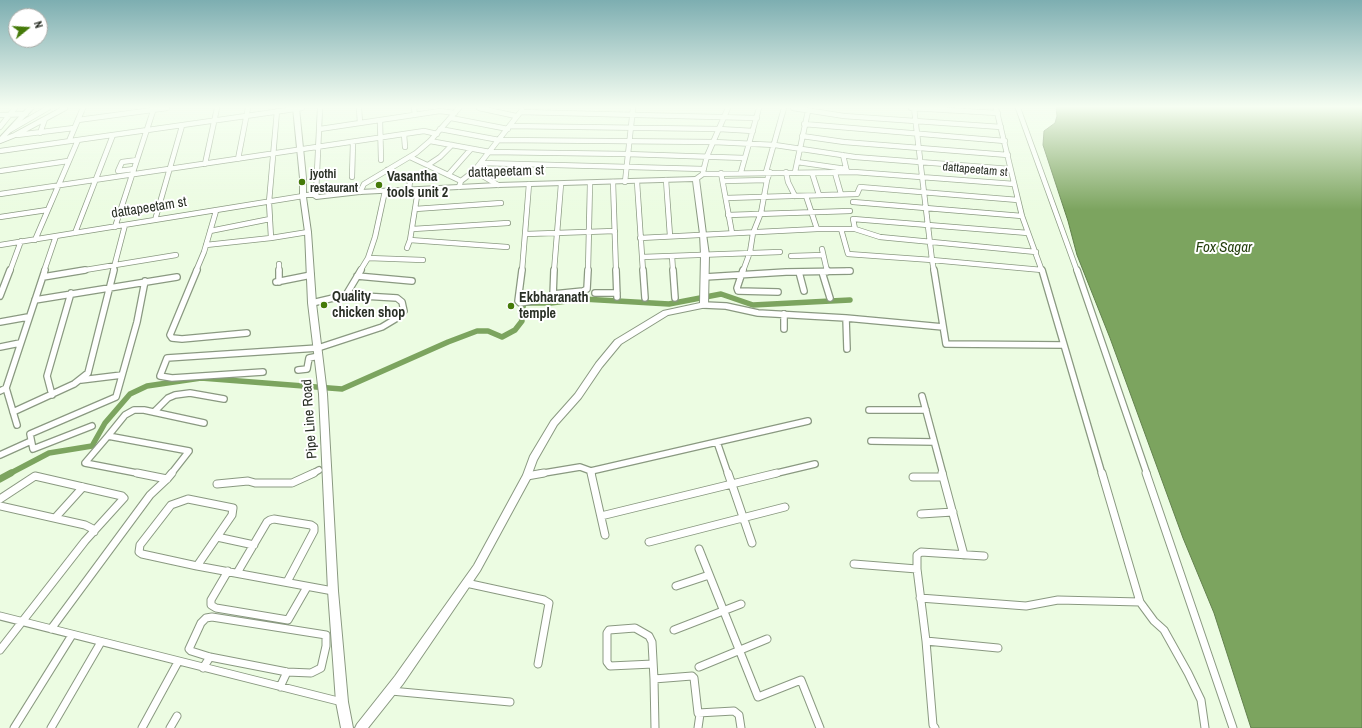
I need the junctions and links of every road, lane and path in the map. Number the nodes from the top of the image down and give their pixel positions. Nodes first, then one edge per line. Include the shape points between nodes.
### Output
1 (629, 141) edge
2 (1005, 141) edge
3 (62, 142) edge
4 (77, 142) edge
5 (110, 142) edge
6 (144, 142) edge
7 (177, 142) edge
8 (210, 142) edge
9 (241, 142) edge
10 (274, 142) edge
11 (300, 142) edge
12 (320, 142) edge
13 (353, 142) joint
14 (381, 142) edge
15 (405, 142) edge
16 (429, 142) edge
17 (435, 142) edge
18 (498, 142) edge
19 (714, 142) joint
20 (775, 142) edge
21 (801, 142) edge
22 (844, 142) edge
23 (918, 142) edge
24 (1031, 142) edge
25 (749, 144) junction
26 (452, 145) junction
27 (774, 145) junction
28 (320, 147) junction
29 (405, 147) dead end
30 (799, 148) junction
31 (300, 149) junction
32 (472, 149) junction
33 (919, 149) junction
34 (0, 151) edge
35 (490, 152) junction
36 (273, 154) junction
37 (627, 154) junction
38 (843, 155) junction
39 (1008, 155) junction
40 (707, 156) junction
41 (410, 157) junction
42 (745, 158) junction
43 (238, 159) junction
44 (381, 160) dead end
45 (68, 161) junction
46 (797, 162) junction
47 (920, 162) junction
48 (481, 163) junction
49 (205, 164) junction
50 (428, 166) junction
51 (626, 167) junction
52 (1010, 169) junction
53 (169, 170) junction
54 (387, 170) junction
55 (0, 171) edge
56 (474, 171) junction
57 (846, 171) junction
58 (703, 172) junction
59 (740, 172) junction
60 (768, 172) junction
61 (786, 172) junction
62 (795, 172) junction
63 (812, 173) junction
64 (836, 173) junction
65 (721, 174) junction
66 (132, 175) junction
67 (448, 175) junction
68 (352, 177) dead end
69 (921, 177) junction
70 (696, 179) junction
71 (96, 180) junction
72 (666, 180) junction
73 (767, 180) junction
74 (724, 181) junction
75 (613, 182) junction
76 (625, 182) junction
77 (637, 182) junction
78 (587, 183) junction
79 (460, 184) junction
80 (529, 184) junction
81 (561, 184) junction
82 (1014, 184) junction
83 (58, 185) junction
84 (498, 185) junction
85 (410, 190) junction
86 (418, 190) junction
87 (386, 191) junction
88 (360, 192) junction
89 (925, 192) junction
90 (0, 194) edge
91 (842, 194) junction
92 (316, 195) junction
93 (819, 195) junction
94 (303, 196) junction
95 (765, 196) junction
96 (795, 196) junction
97 (806, 196) junction
98 (726, 198) junction
99 (1018, 200) junction
100 (269, 202) junction
101 (853, 202) dead end
102 (501, 203) dead end
103 (926, 208) junction
104 (415, 209) junction
105 (47, 210) junction
106 (216, 210) junction
107 (850, 211) dead end
108 (811, 212) junction
109 (761, 213) junction
110 (728, 215) junction
111 (1022, 216) junction
112 (0, 217) edge
113 (270, 219) junction
114 (155, 220) junction
115 (508, 223) dead end
116 (125, 225) junction
117 (928, 225) junction
118 (115, 227) junction
119 (413, 229) junction
120 (817, 229) junction
121 (841, 229) junction
122 (855, 229) junction
123 (210, 231) junction
124 (615, 231) junction
125 (308, 232) junction
126 (587, 232) junction
127 (75, 233) junction
128 (556, 233) junction
129 (732, 233) junction
130 (753, 233) junction
131 (1028, 233) junction
132 (526, 234) junction
133 (702, 234) junction
134 (56, 236) junction
135 (670, 236) junction
136 (272, 238) junction
137 (640, 238) junction
138 (35, 240) junction
139 (410, 240) junction
140 (21, 241) junction
141 (929, 241) junction
142 (0, 245) edge
143 (206, 245) junction
144 (507, 247) dead end
145 (407, 248) dead end
146 (750, 252) junction
147 (780, 252) dead end
148 (1036, 252) junction
149 (705, 255) junction
150 (176, 256) dead end
151 (672, 256) junction
152 (791, 256) dead end
153 (642, 257) junction
154 (368, 258) junction
155 (423, 260) dead end
156 (932, 260) junction
157 (279, 264) dead end
158 (114, 266) junction
159 (1042, 270) junction
160 (850, 271) dead end
161 (799, 272) junction
162 (825, 272) junction
163 (743, 274) junction
164 (311, 275) junction
165 (357, 276) junction
166 (43, 277) junction
167 (177, 277) dead end
168 (705, 277) junction
169 (412, 280) dead end
170 (145, 281) junction
171 (109, 287) junction
172 (804, 291) dead end
173 (778, 292) dead end
174 (71, 293) junction
175 (594, 293) dead end
176 (554, 294) junction
177 (346, 295) junction
178 (0, 296) edge
179 (645, 298) dead end
180 (675, 298) dead end
181 (830, 298) dead end
182 (704, 299) junction
183 (35, 300) junction
184 (312, 303) junction
185 (784, 314) junction
186 (28, 317) junction
187 (846, 318) junction
188 (0, 322) edge
189 (943, 327) junction
190 (784, 329) dead end
191 (247, 333) dead end
192 (20, 343) junction
193 (1064, 345) junction
194 (0, 347) edge
195 (847, 349) dead end
196 (319, 358) junction
197 (298, 370) dead end
198 (263, 372) dead end
199 (122, 375) junction
200 (81, 380) junction
201 (3, 389) edge
202 (52, 395) junction
203 (922, 396) dead end
204 (224, 399) dead end
205 (868, 410) dead end
206 (926, 410) junction
207 (13, 412) junction
208 (154, 412) junction
209 (808, 421) dead end
210 (204, 423) dead end
211 (17, 425) dead end
212 (92, 426) dead end
213 (108, 436) junction
214 (31, 441) junction
215 (872, 441) dead end
216 (717, 442) junction
217 (934, 442) junction
218 (0, 455) edge
219 (815, 464) dead end
220 (319, 470) dead end
221 (591, 471) junction
222 (527, 476) junction
223 (943, 476) junction
224 (914, 477) dead end
225 (167, 479) junction
226 (217, 484) dead end
227 (731, 484) junction
228 (83, 487) junction
229 (0, 499) edge
230 (0, 506) edge
231 (785, 507) dead end
232 (953, 512) junction
233 (921, 514) dead end
234 (601, 516) junction
235 (55, 518) junction
236 (743, 518) junction
237 (94, 532) junction
238 (605, 535) dead end
239 (217, 537) junction
240 (650, 542) dead end
241 (752, 543) dead end
242 (254, 545) junction
243 (699, 549) dead end
244 (964, 555) junction
245 (984, 556) dead end
246 (854, 564) dead end
247 (197, 566) junction
248 (917, 569) junction
249 (228, 571) junction
250 (237, 573) junction
251 (709, 575) junction
252 (287, 582) junction
253 (466, 583) junction
254 (676, 586) dead end
255 (307, 587) junction
256 (333, 591) junction
257 (920, 598) junction
258 (1140, 602) junction
259 (741, 604) dead end
260 (724, 611) junction
261 (0, 616) edge
262 (21, 622) junction
263 (51, 629) junction
264 (674, 630) dead end
265 (72, 635) junction
266 (767, 638) dead end
267 (926, 641) junction
268 (101, 642) junction
269 (998, 648) dead end
270 (0, 650) edge
271 (740, 651) junction
272 (210, 657) junction
273 (178, 662) junction
274 (538, 664) dead end
275 (653, 664) junction
276 (202, 668) junction
277 (699, 668) dead end
278 (287, 672) junction
279 (654, 679) junction
280 (280, 687) junction
281 (390, 691) junction
282 (342, 702) junction
283 (510, 702) dead end
284 (700, 714) junction
285 (177, 716) dead end
286 (933, 727) edge
287 (14, 728) edge
288 (51, 728) edge
289 (142, 728) edge
290 (170, 728) edge
291 (347, 728) edge
292 (361, 728) edge
293 (655, 728) edge
294 (698, 728) edge
295 (741, 728) edge
296 (820, 728) edge
297 (1206, 728) edge
298 (1233, 728) edge

1 - 37 street
2 - 39 street
3 - 34 street
4 - 45 street
5 - 71 street
6 - 66 street
7 - 53 street
8 - 49 street
9 - 43 street
10 - 36 street
11 - 31 street, Pipe Line Road
12 - 28 street
13 - 28 street
13 - 68 street
14 - 44 street
15 - 29 street
16 - 41 street
17 - 26 street
18 - 35 street
19 - 25 street
19 - 40 street
20 - 27 street
21 - 30 street
22 - 33 street
23 - 33 street
24 - 298 street via 1110,365
25 - 27 street
25 - 42 street
26 - 32 street
26 - 50 street
27 - 30 street
27 - 60 street
28 - 31 street
28 - 92 street
30 - 38 street
30 - 46 street
31 - 36 street
31 - 94 street, Pipe Line Road
32 - 35 street
32 - 67 street
33 - 39 street
33 - 47 street
35 - 37 street
35 - 48 street
36 - 43 street
36 - 100 street
37 - 40 street
37 - 51 street
38 - 47 street
38 - 57 street
39 - 52 street
40 - 42 street
40 - 58 street
41 - 50 street
41 - 54 street
42 - 59 street
43 - 49 street
45 - 55 street
45 - 83 street
46 - 57 street
46 - 62 street
47 - 52 street
47 - 69 street
48 - 51 street, dattapeetam st
48 - 56 street
49 - 53 street
50 - 67 street
51 - 58 street, dattapeetam st
51 - 76 street
52 - 82 street
53 - 66 street
53 - 114 street
54 - 85 street via 410,181
54 - 88 street via 364,184
56 - 79 street
56 - 84 street
57 - 64 street, dattapeetam st
57 - 69 street, dattapeetam st
58 - 65 street, dattapeetam st
58 - 70 street
59 - 60 street, dattapeetam st
59 - 65 street, dattapeetam st
60 - 61 street, dattapeetam st
60 - 73 street
61 - 62 street, dattapeetam st
61 - 96 street
62 - 63 street, dattapeetam st
63 - 64 street, dattapeetam st
63 - 93 street
64 - 91 street
65 - 74 street
66 - 71 street
66 - 118 street
67 - 79 street
69 - 82 street, dattapeetam st
69 - 89 street
70 - 72 street, dattapeetam st
70 - 133 street
71 - 83 street
71 - 127 street
72 - 77 street, dattapeetam st
72 - 135 street
73 - 74 street
73 - 95 street
74 - 98 street
75 - 76 street, dattapeetam st
75 - 78 street, dattapeetam st
75 - 124 street
76 - 77 street, dattapeetam st
77 - 137 street
78 - 81 street, dattapeetam st
78 - 126 street
79 - 84 street, dattapeetam st
79 - 86 street, dattapeetam st
80 - 81 street, dattapeetam st
80 - 84 street, dattapeetam st
80 - 132 street
81 - 128 street
82 - 99 street
83 - 90 street
83 - 105 street
85 - 86 street, dattapeetam st
85 - 87 street, dattapeetam st
86 - 104 street
87 - 88 street, dattapeetam st
87 - 154 street
88 - 92 street, dattapeetam st
89 - 91 street via 860,187 858,194
89 - 99 street
89 - 103 street
91 - 93 street
92 - 94 street, dattapeetam st
93 - 97 street
94 - 100 street, dattapeetam st
94 - 125 street, Pipe Line Road
95 - 96 street
95 - 98 street
95 - 109 street
96 - 97 street
97 - 108 street
98 - 110 street
99 - 111 street
100 - 106 street, dattapeetam st
100 - 113 street
101 - 103 street
102 - 104 street
103 - 111 street
103 - 117 street
104 - 119 street
105 - 112 street
105 - 138 street
106 - 114 street, dattapeetam st
106 - 123 street
107 - 108 street
108 - 109 street
108 - 120 street
109 - 110 street
109 - 130 street
110 - 129 street
111 - 131 street
113 - 123 street
113 - 136 street
114 - 116 street, dattapeetam st
115 - 119 street
116 - 118 street, dattapeetam st
116 - 158 street
117 - 122 street via 854,219
117 - 131 street
117 - 141 street
118 - 127 street, dattapeetam st
119 - 139 street
120 - 121 street
120 - 130 street
121 - 122 street
121 - 156 street via 848,254
122 - 141 street via 880,237
123 - 143 street
124 - 126 street
124 - 175 street via 617,295
125 - 136 street
125 - 164 street, Pipe Line Road
126 - 128 street
126 - 176 street via 587,289
127 - 134 street, dattapeetam st
128 - 132 street
128 - 176 street
129 - 130 street
129 - 133 street
130 - 146 street
131 - 148 street
132 - 176 street via 518,302 552,298
133 - 135 street
133 - 149 street
134 - 138 street, dattapeetam st
134 - 166 street
135 - 137 street
136 - 143 street
137 - 153 street
138 - 140 street, dattapeetam st
139 - 144 street
139 - 145 street
140 - 142 street, dattapeetam st
140 - 178 street
141 - 148 street
141 - 156 street
143 - 191 street via 170,336 182,339
146 - 147 street
146 - 149 street
146 - 163 street
148 - 159 street
149 - 151 street
149 - 168 street
150 - 158 street
151 - 153 street
151 - 180 street
152 - 162 street via 823,252
153 - 179 street
154 - 155 street
154 - 165 street
156 - 159 street
156 - 189 street
157 - 164 street via 278,282
158 - 166 street
158 - 171 street
159 - 193 street
160 - 162 street
161 - 162 street
161 - 163 street
161 - 172 street
162 - 181 street
163 - 168 street
163 - 173 street via 738,291
164 - 184 street, Pipe Line Road
165 - 169 street
165 - 177 street
166 - 183 street
167 - 170 street
168 - 182 street
170 - 171 street
170 - 199 street
171 - 174 street
171 - 200 street via 88,373
174 - 183 street
174 - 202 street via 47,376
177 - 184 street
177 - 196 street via 397,298 402,302 404,311 382,327
182 - 185 street via 726,306
182 - 222 street via 666,313 618,342 554,424 533,458
183 - 186 street
184 - 196 street, Pipe Line Road
185 - 187 street
185 - 190 street
186 - 188 street
186 - 192 street
187 - 189 street
187 - 195 street
189 - 193 street via 946,344
192 - 194 street
192 - 201 street
193 - 258 street
196 - 197 street via 309,364 307,369
196 - 198 street via 167,358 160,376 172,378
196 - 256 street, Pipe Line Road
199 - 200 street
199 - 214 street via 116,397 30,434
200 - 202 street
201 - 207 street
202 - 207 street
203 - 206 street
204 - 208 street via 190,393 175,395 168,398
205 - 206 street
206 - 217 street
207 - 211 street
208 - 210 street
208 - 213 street via 129,412
209 - 216 street
212 - 214 street via 33,448
213 - 225 street via 189,451
213 - 225 street via 85,463
214 - 218 street
215 - 217 street
216 - 221 street
216 - 227 street
217 - 223 street
219 - 227 street
220 - 226 street via 292,483 248,481
221 - 222 street via 580,467
221 - 234 street
222 - 253 street via 492,544
223 - 224 street
223 - 232 street
225 - 263 street via 150,495
227 - 234 street
227 - 236 street
228 - 229 street via 35,476
228 - 235 street
228 - 237 street via 124,498
230 - 235 street
231 - 236 street
232 - 233 street
232 - 244 street
234 - 238 street
235 - 237 street via 85,525
236 - 240 street
236 - 241 street
237 - 262 street
239 - 242 street
239 - 247 street
239 - 247 street via 232,515 233,508 188,499 171,505 140,545 139,552 142,554
242 - 250 street
242 - 252 street via 270,520 314,527
243 - 251 street
244 - 245 street
244 - 248 street via 921,552 917,555
246 - 248 street
247 - 249 street
248 - 257 street
249 - 250 street
249 - 255 street via 211,600 211,605 216,608 288,620
250 - 252 street
251 - 254 street
251 - 260 street
252 - 255 street
253 - 274 street via 549,603
253 - 281 street
255 - 256 street
256 - 282 street, Pipe Line Road
257 - 258 street via 1026,606 1058,600
257 - 267 street
258 - 297 street via 1164,630 1188,673 1201,700
259 - 260 street
260 - 264 street
260 - 271 street
261 - 262 street
262 - 263 street
262 - 270 street
263 - 265 street
265 - 268 street
265 - 287 street
266 - 271 street
267 - 269 street
267 - 286 street
268 - 273 street
268 - 288 street
271 - 277 street
271 - 296 street via 758,697 801,680
272 - 276 street
272 - 278 street
272 - 278 street via 189,649 206,618 326,635 321,668 311,673
273 - 276 street
273 - 289 street
275 - 275 street via 652,642 649,636 637,629 609,630 607,662 610,666
275 - 279 street
276 - 280 street
278 - 280 street
279 - 284 street via 692,676 697,710
279 - 293 street
280 - 282 street
281 - 283 street
281 - 292 street
282 - 291 street, Pipe Line Road
284 - 294 street
284 - 295 street via 734,711 740,715
285 - 290 street

